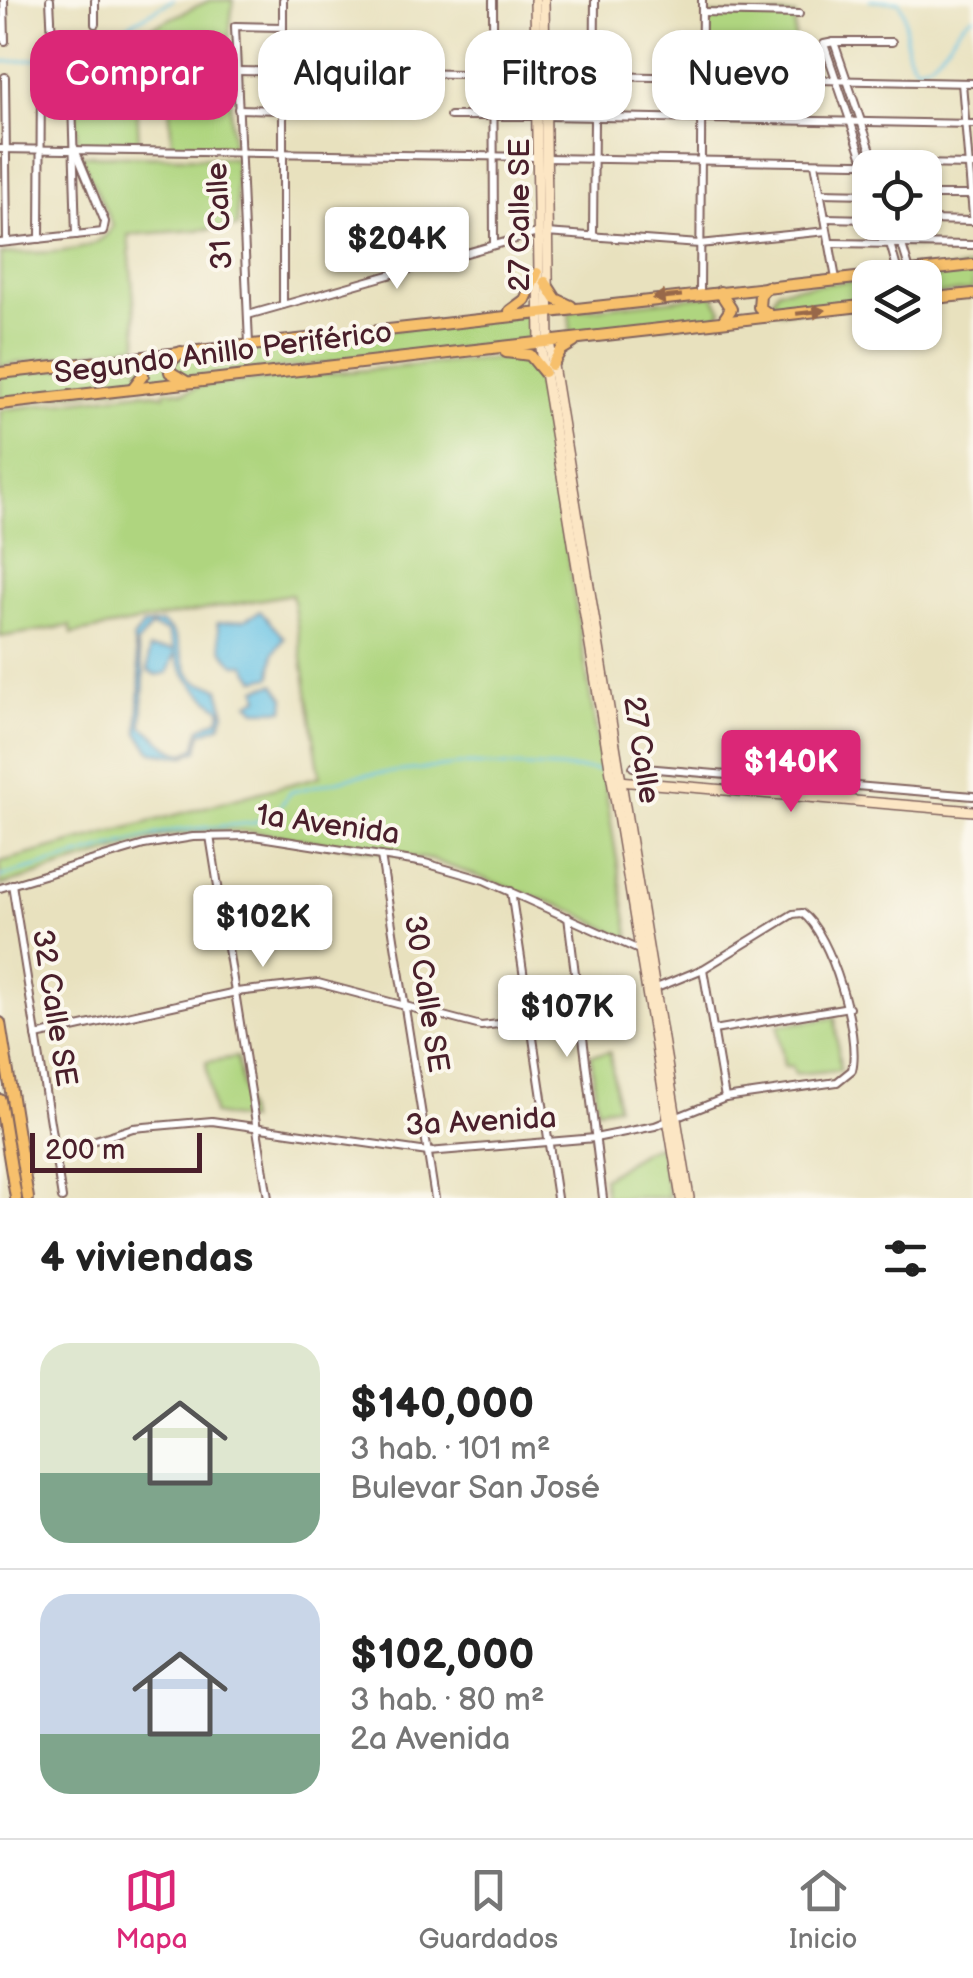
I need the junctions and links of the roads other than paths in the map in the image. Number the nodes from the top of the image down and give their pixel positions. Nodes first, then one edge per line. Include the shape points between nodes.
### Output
1 (4, 0) edge
2 (50, 0) edge
3 (94, 0) edge
4 (284, 0) edge
5 (493, 0) edge
6 (536, 0) edge
7 (544, 0) edge
8 (596, 0) edge
9 (702, 0) edge
10 (702, 12) junction
11 (799, 14) dead end
12 (95, 24) dead end
13 (283, 26) junction
14 (52, 30) edge
15 (235, 30) edge
16 (283, 30) edge
17 (493, 30) edge
18 (538, 30) edge
19 (542, 30) edge
20 (596, 30) edge
21 (702, 30) edge
22 (5, 41) dead end
23 (834, 42) junction
24 (892, 42) dead end
25 (5, 77) dead end
26 (825, 80) edge
27 (836, 80) junction
28 (847, 80) junction
29 (962, 82) junction
30 (973, 83) edge
31 (238, 109) joint
32 (258, 109) edge
33 (450, 116) dead end
34 (465, 116) edge
35 (41, 120) edge
36 (73, 120) edge
37 (284, 120) edge
38 (493, 120) edge
39 (540, 120) edge
40 (594, 120) edge
41 (632, 120) edge
42 (702, 121) junction
43 (852, 122) junction
44 (861, 122) junction
45 (968, 124) edge
46 (74, 147) junction
47 (41, 148) junction
48 (3, 149) edge
49 (861, 150) edge
50 (871, 150) edge
51 (240, 151) junction
52 (283, 153) junction
53 (494, 157) junction
54 (540, 157) junction
55 (594, 160) junction
56 (702, 162) junction
57 (815, 164) junction
58 (852, 165) edge
59 (942, 165) edge
60 (971, 165) edge
61 (820, 193) junction
62 (852, 194) edge
63 (942, 194) edge
64 (973, 195) edge
65 (825, 218) junction
66 (852, 219) edge
67 (973, 219) edge
68 (942, 220) edge
69 (827, 230) junction
70 (541, 233) junction
71 (76, 235) junction
72 (594, 236) junction
73 (40, 238) junction
74 (889, 240) edge
75 (900, 240) edge
76 (3, 242) edge
77 (829, 243) junction
78 (700, 244) junction
79 (494, 245) junction
80 (902, 245) junction
81 (891, 246) junction
82 (973, 246) edge
83 (898, 260) edge
84 (903, 260) edge
85 (973, 264) edge
86 (942, 268) edge
87 (541, 277) junction
88 (852, 277) edge
89 (836, 279) junction
90 (768, 287) junction
91 (720, 292) junction
92 (700, 294) junction
93 (973, 294) edge
94 (942, 297) edge
95 (283, 306) junction
96 (852, 307) edge
97 (577, 308) junction
98 (542, 311) junction
99 (248, 316) junction
100 (496, 316) junction
101 (771, 316) junction
102 (722, 322) junction
103 (589, 336) junction
104 (544, 342) junction
105 (250, 344) junction
106 (182, 352) junction
107 (450, 352) junction
108 (129, 358) junction
109 (548, 369) junction
110 (0, 372) edge
111 (188, 382) junction
112 (132, 389) junction
113 (0, 404) edge
114 (614, 766) junction
115 (633, 768) joint
116 (616, 781) junction
117 (973, 796) edge
118 (973, 811) edge
119 (210, 836) junction
120 (381, 856) junction
121 (12, 884) junction
122 (0, 888) edge
123 (511, 890) junction
124 (568, 916) junction
125 (640, 950) junction
126 (703, 969) junction
127 (654, 989) junction
128 (236, 992) junction
129 (405, 1005) junction
130 (848, 1006) junction
131 (580, 1015) junction
132 (534, 1020) junction
133 (0, 1023) edge
134 (714, 1030) junction
135 (36, 1036) junction
136 (725, 1098) junction
137 (0, 1100) edge
138 (672, 1119) junction
139 (258, 1128) junction
140 (595, 1138) junction
141 (551, 1142) junction
142 (428, 1152) junction
143 (55, 1153) junction
144 (16, 1198) edge
145 (28, 1198) edge
146 (62, 1198) edge
147 (268, 1198) edge
148 (435, 1198) edge
149 (557, 1198) edge
150 (603, 1198) edge
151 (681, 1198) edge
152 (689, 1198) edge

1 - 22 street
2 - 14 street
3 - 12 street
4 - 13 street
5 - 17 street
6 - 18 main road, 27 Calle SE
7 - 19 main road, 27 Calle SE
8 - 20 street
9 - 10 street
10 - 11 street
10 - 21 street
13 - 15 street, 31 Calle
13 - 16 street
23 - 24 street
23 - 27 street via 824,44
23 - 28 street
25 - 48 street
26 - 27 street
27 - 28 street
27 - 43 street
28 - 29 street
28 - 44 street
29 - 30 street
29 - 45 street
31 - 32 street
31 - 51 street, 31 Calle
33 - 34 street
35 - 47 street
36 - 46 street
37 - 52 street
38 - 53 street
39 - 54 main road, 27 Calle SE
40 - 55 street
41 - 42 street
42 - 43 street
42 - 56 street
43 - 44 street
43 - 49 street
44 - 45 street
44 - 50 street
45 - 60 street
46 - 47 street
46 - 51 street
46 - 71 street
46 - 71 street via 106,222 103,232
47 - 48 street
47 - 73 street
48 - 76 street
51 - 52 street
51 - 99 street, 31 Calle
52 - 53 street
52 - 95 street
53 - 54 street
53 - 79 street
54 - 55 street
54 - 70 main road, 27 Calle SE
55 - 56 street
55 - 72 street
56 - 57 street
56 - 78 street
57 - 58 street
57 - 61 street
59 - 60 street
60 - 64 street
61 - 62 street
61 - 65 street
63 - 64 street
64 - 67 street
65 - 66 street
65 - 69 street
67 - 68 street
69 - 77 street
69 - 78 street
70 - 72 street
70 - 79 street
70 - 87 main road, 27 Calle SE
71 - 73 street
72 - 78 street
73 - 76 street
74 - 81 street
75 - 80 street
77 - 81 street
77 - 89 street
78 - 92 street
79 - 95 street
80 - 81 street
80 - 82 street
80 - 84 street
81 - 83 street
85 - 86 main road, Segundo Anillo Periférico
87 - 97 main road via 556,299
87 - 98 main road, 27 Calle SE
87 - 100 main road via 521,305
88 - 89 main road, Segundo Anillo Periférico
89 - 90 main road, Segundo Anillo Periférico
90 - 91 main road, Segundo Anillo Periférico
90 - 101 main road via 758,300
91 - 92 main road, Segundo Anillo Periférico
91 - 102 main road via 731,309
92 -> 97 main road, Segundo Anillo Periférico
93 - 94 main road
95 - 99 street
101 -> 96 main road, Segundo Anillo Periférico
97 - 98 main road, Segundo Anillo Periférico
98 - 100 main road, Segundo Anillo Periférico
98 - 104 main road, 27 Calle
99 - 105 street, 31 Calle
100 - 105 main road, Segundo Anillo Periférico
101 - 102 main road, Segundo Anillo Periférico
102 - 103 main road, Segundo Anillo Periférico
103 - 104 main road, Segundo Anillo Periférico
103 - 109 main road via 560,350
104 - 107 main road, Segundo Anillo Periférico
104 - 109 main road, 27 Calle
105 - 106 main road, Segundo Anillo Periférico
106 - 108 main road, Segundo Anillo Periférico
106 - 111 main road via 169,362 170,372
107 - 109 main road via 522,352
107 - 111 main road, Segundo Anillo Periférico
108 - 110 main road, Segundo Anillo Periférico
108 - 112 main road via 142,366
109 - 114 main road, 27 Calle
111 - 112 main road, Segundo Anillo Periférico
112 - 113 main road, Segundo Anillo Periférico
114 - 115 main road
114 - 116 main road, 27 Calle
115 - 117 street
116 - 118 main road
116 - 125 main road, 27 Calle
116 - 127 main road, 27 Calle
119 - 120 street, 1a Avenida via 254,836
119 - 121 street, 1a Avenida via 144,846
119 - 128 street
120 - 123 street, 1a Avenida via 425,862
120 - 129 street, 30 Calle SE
121 - 122 street, 1a Avenida
121 - 135 street, 32 Calle SE
123 - 124 street, 1a Avenida
123 - 132 street
124 - 125 street, 1a Avenida
124 - 131 street
125 - 138 main road, 27 Calle
126 - 127 street
126 - 130 street via 802,913 812,920
126 - 134 street
127 - 138 main road, 27 Calle
128 - 129 street via 318,983
128 - 135 street
128 - 139 street
129 - 132 street via 481,1026
129 - 142 street, 30 Calle SE
130 - 134 street
130 - 136 street, 3a Avenida via 855,1051 847,1078
131 - 132 street
131 - 140 street
132 - 141 street
133 - 145 main road
134 - 136 street
135 - 143 street, 32 Calle SE
136 - 138 street, 3a Avenida
137 - 144 main road
138 - 140 street, 3a Avenida
138 - 151 main road, 27 Calle
138 - 152 main road, 27 Calle
139 - 142 street, 3a Avenida
139 - 143 street, 3a Avenida via 172,1122
139 - 147 street
140 - 141 street, 3a Avenida
140 - 150 street
141 - 142 street, 3a Avenida
141 - 149 street
142 - 148 street, 30 Calle SE
143 - 146 street, 32 Calle SE

